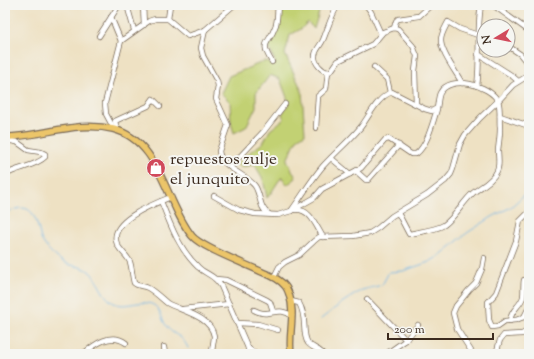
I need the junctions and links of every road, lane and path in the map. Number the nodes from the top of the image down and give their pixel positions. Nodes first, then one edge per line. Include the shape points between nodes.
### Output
1 (119, 5) edge
2 (127, 5) edge
3 (144, 5) edge
4 (170, 5) edge
5 (234, 5) edge
6 (278, 5) edge
7 (338, 5) edge
8 (366, 5) edge
9 (431, 5) edge
10 (481, 5) edge
11 (493, 5) edge
12 (111, 17) junction
13 (480, 18) edge
14 (168, 19) junction
15 (144, 25) junction
16 (394, 28) junction
17 (134, 30) junction
18 (205, 30) junction
19 (529, 31) edge
20 (476, 32) edge
21 (381, 34) junction
22 (99, 36) dead end
23 (121, 41) junction
24 (516, 51) edge
25 (478, 58) edge
26 (484, 58) edge
27 (272, 62) dead end
28 (529, 65) edge
29 (374, 67) dead end
30 (328, 72) junction
31 (529, 75) edge
32 (518, 81) junction
33 (462, 83) junction
34 (477, 86) junction
35 (390, 92) junction
36 (498, 101) junction
37 (285, 104) dead end
38 (416, 104) junction
39 (160, 106) dead end
40 (437, 108) junction
41 (500, 116) junction
42 (529, 126) edge
43 (316, 128) dead end
44 (115, 130) junction
45 (5, 139) edge
46 (399, 145) junction
47 (331, 158) junction
48 (230, 167) junction
49 (356, 171) junction
50 (350, 174) junction
51 (5, 175) edge
52 (214, 196) dead end
53 (171, 197) junction
54 (161, 201) junction
55 (291, 211) junction
56 (529, 212) edge
57 (398, 213) junction
58 (269, 214) junction
59 (323, 237) junction
60 (484, 258) dead end
61 (274, 277) junction
62 (216, 278) junction
63 (524, 280) dead end
64 (367, 299) dead end
65 (291, 301) junction
66 (229, 304) junction
67 (529, 307) edge
68 (181, 309) junction
69 (254, 310) dead end
70 (273, 311) junction
71 (292, 316) junction
72 (527, 316) edge
73 (510, 321) junction
74 (237, 323) junction
75 (418, 325) dead end
76 (278, 330) dead end
77 (529, 330) edge
78 (406, 340) junction
79 (126, 343) dead end
80 (164, 348) dead end
81 (248, 348) junction
82 (83, 354) edge
83 (166, 354) edge
84 (212, 354) edge
85 (248, 354) edge
86 (256, 354) edge
87 (291, 354) edge
88 (323, 354) edge
89 (386, 354) edge
90 (473, 354) edge
91 (496, 354) edge

1 - 12 street
2 - 17 street
3 - 15 street
4 - 14 street
5 - 18 street
6 - 27 street via 276,26 266,45 266,52
7 - 30 street via 332,13 323,41 315,54 317,63 323,71
8 - 21 street
9 - 16 street via 418,16 398,19
10 - 13 street
11 - 19 street
12 - 22 street
12 - 23 street
14 - 15 street via 155,19
14 - 18 street via 188,36
15 - 17 street
16 - 21 street
16 - 38 street via 410,42 417,56
17 - 23 street
18 - 48 street via 201,48 217,81 216,99 228,125 220,155
20 - 33 street via 460,29 448,22 442,33 442,47
21 - 30 street via 373,44 338,62
23 - 44 street via 105,103 106,114
24 - 28 street
25 - 34 street
26 - 32 street
29 - 35 street via 387,79
30 - 43 street via 326,90 318,96
31 - 32 street
32 - 36 street
33 - 34 street
33 - 40 street via 443,89
34 - 36 street via 489,92
35 - 38 street
35 - 47 street via 380,100 360,128
36 - 41 street
36 - 57 street via 465,135 451,174 427,195
37 - 48 street
38 - 40 street via 429,111
39 - 44 street via 153,99 148,106 115,121
40 - 46 street via 424,144 416,154 411,154
41 - 42 street
41 - 57 street via 498,170 452,217 443,225 409,234
44 - 45 main road via 88,125
44 - 53 main road via 132,138 144,148 154,161
45 - 51 street via 18,142 28,150 45,154 40,162
46 - 49 street via 389,139 385,140
46 - 49 street via 368,180
47 - 50 street
47 - 55 street via 310,182
48 - 58 street via 254,186 263,209
49 - 50 street
50 - 55 street via 322,189 314,198
52 - 58 street via 239,210
53 - 54 street
53 - 61 main road via 185,227 193,237
54 - 62 street via 181,246 199,268
54 - 68 street via 132,216 115,237 118,247 129,260 134,283 146,287
55 - 58 street via 278,215
55 - 59 street via 304,211 309,214
56 - 73 street via 520,221 516,241 496,293 488,302 492,327
57 - 59 street via 370,233
59 - 61 street via 314,241 299,255 284,262
60 - 90 street via 476,283 453,313 457,329
61 - 65 main road via 286,286
62 - 66 street
62 - 70 street via 226,280 267,300
63 - 73 street via 523,296 512,312
64 - 78 street
65 - 71 main road
65 - 88 street via 299,304 303,310 308,343
66 - 68 street
66 - 74 street
67 - 72 street
68 - 84 street via 200,318 213,332
69 - 70 street via 267,314
70 - 71 street via 281,311
71 - 87 main road
72 - 73 street
74 - 76 street via 258,324
74 - 81 street
75 - 78 street
77 - 91 street via 522,334 504,335
78 - 89 street
79 - 82 street via 115,338 104,340
80 - 83 street
81 - 85 street
81 - 86 street

